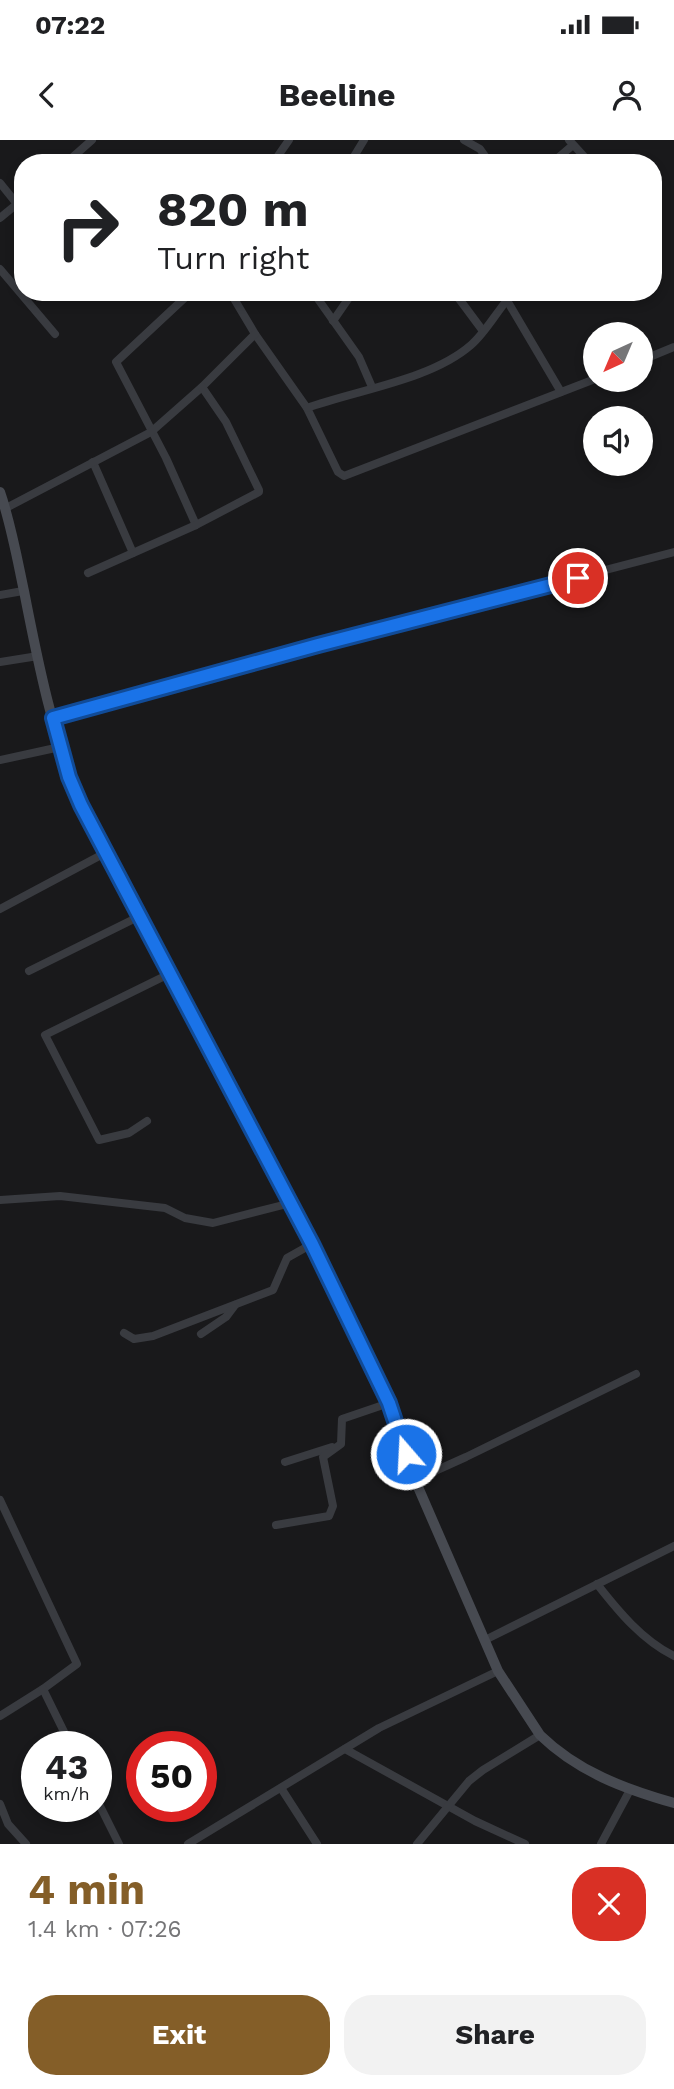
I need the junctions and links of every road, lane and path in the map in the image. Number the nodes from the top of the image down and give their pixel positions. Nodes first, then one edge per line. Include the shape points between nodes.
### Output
1 (92, 140) edge
2 (464, 140) edge
3 (76, 154) edge
4 (484, 154) edge
5 (0, 183) edge
6 (14, 196) edge
7 (14, 207) edge
8 (0, 218) edge
9 (1, 274) edge
10 (14, 288) edge
11 (25, 301) edge
12 (181, 301) edge
13 (235, 301) edge
14 (319, 301) edge
15 (347, 301) edge
16 (461, 301) edge
17 (501, 301) edge
18 (508, 301) edge
19 (333, 321) junction
20 (483, 331) junction
21 (55, 334) dead end
22 (255, 334) junction
23 (674, 348) edge
24 (653, 355) edge
25 (583, 384) edge
26 (202, 387) junction
27 (372, 387) junction
28 (561, 392) junction
29 (307, 408) junction
30 (151, 432) junction
31 (93, 462) junction
32 (0, 492) edge
33 (6, 508) junction
34 (196, 524) junction
35 (674, 552) edge
36 (133, 553) junction
37 (88, 573) dead end
38 (23, 591) junction
39 (0, 595) edge
40 (38, 656) junction
41 (0, 662) edge
42 (53, 718) junction
43 (60, 747) junction
44 (0, 760) edge
45 (106, 853) junction
46 (0, 909) edge
47 (138, 917) junction
48 (29, 971) dead end
49 (171, 973) junction
50 (147, 1121) dead end
51 (0, 1200) edge
52 (290, 1203) junction
53 (312, 1244) junction
54 (235, 1305) junction
55 (124, 1333) dead end
56 (201, 1334) dead end
57 (636, 1374) dead end
58 (389, 1403) junction
59 (341, 1444) junction
60 (285, 1462) dead end
61 (415, 1480) junction
62 (0, 1500) edge
63 (276, 1525) dead end
64 (674, 1546) edge
65 (597, 1584) junction
66 (485, 1640) junction
67 (674, 1657) edge
68 (498, 1671) junction
69 (43, 1689) junction
70 (0, 1700) edge
71 (3, 1714) edge
72 (64, 1731) edge
73 (540, 1735) junction
74 (345, 1749) junction
75 (281, 1788) junction
76 (630, 1790) junction
77 (674, 1803) edge
78 (0, 1804) edge
79 (447, 1806) junction
80 (108, 1822) edge
81 (8, 1824) junction
82 (0, 1830) edge
83 (203, 1840) edge
84 (315, 1843) edge
85 (26, 1844) edge
86 (119, 1844) edge
87 (188, 1844) edge
88 (417, 1844) edge
89 (525, 1844) edge
90 (601, 1844) edge

1 - 3 street
2 - 4 street
5 - 6 street
7 - 8 street
9 - 10 street
11 - 21 street
12 - 30 street via 116,362
13 - 22 street
14 - 19 street
15 - 19 street
16 - 20 street
17 - 20 street
18 - 28 street
19 - 27 street via 359,357
20 - 27 street via 454,358
22 - 26 street
22 - 29 street
23 - 24 street
25 - 28 street
26 - 30 street
26 - 34 street via 226,422 260,490
27 - 29 street
28 - 29 street via 347,476 338,472
30 - 31 street
30 - 34 street
31 - 33 street
31 - 36 street
32 - 33 main road
33 - 38 main road
34 - 36 street
35 - 42 street
36 - 37 street
38 - 39 street
38 - 40 main road
40 - 41 street
40 - 42 main road
42 - 43 main road
43 - 44 street
43 - 45 main road via 81,805
45 - 46 street
45 - 47 main road
47 - 48 street
47 - 49 main road
49 - 50 street via 45,1035 99,1140 129,1133
49 - 52 main road
51 - 52 street via 60,1196 165,1208 185,1218 213,1223
52 - 53 main road
53 - 54 street via 290,1254 273,1290
53 - 58 main road
54 - 55 street via 153,1336 134,1339
54 - 56 street
57 - 61 street
58 - 59 street via 342,1419
58 - 61 main road
59 - 60 street
59 - 63 street via 323,1457 333,1506 329,1516
61 - 66 main road
62 - 69 street via 77,1664
64 - 65 street
65 - 66 street
65 - 67 street via 625,1618
66 - 68 main road
68 - 73 main road
68 - 74 street
69 - 71 street
69 - 72 street
70 - 71 street
73 - 76 main road via 594,1774
73 - 79 street via 483,1770
74 - 75 street
74 - 79 street
75 - 83 street
75 - 84 street
76 - 77 main road
76 - 90 street
78 - 81 street
79 - 88 street
79 - 89 street
80 - 86 street
81 - 82 street
81 - 85 street
83 - 87 street

